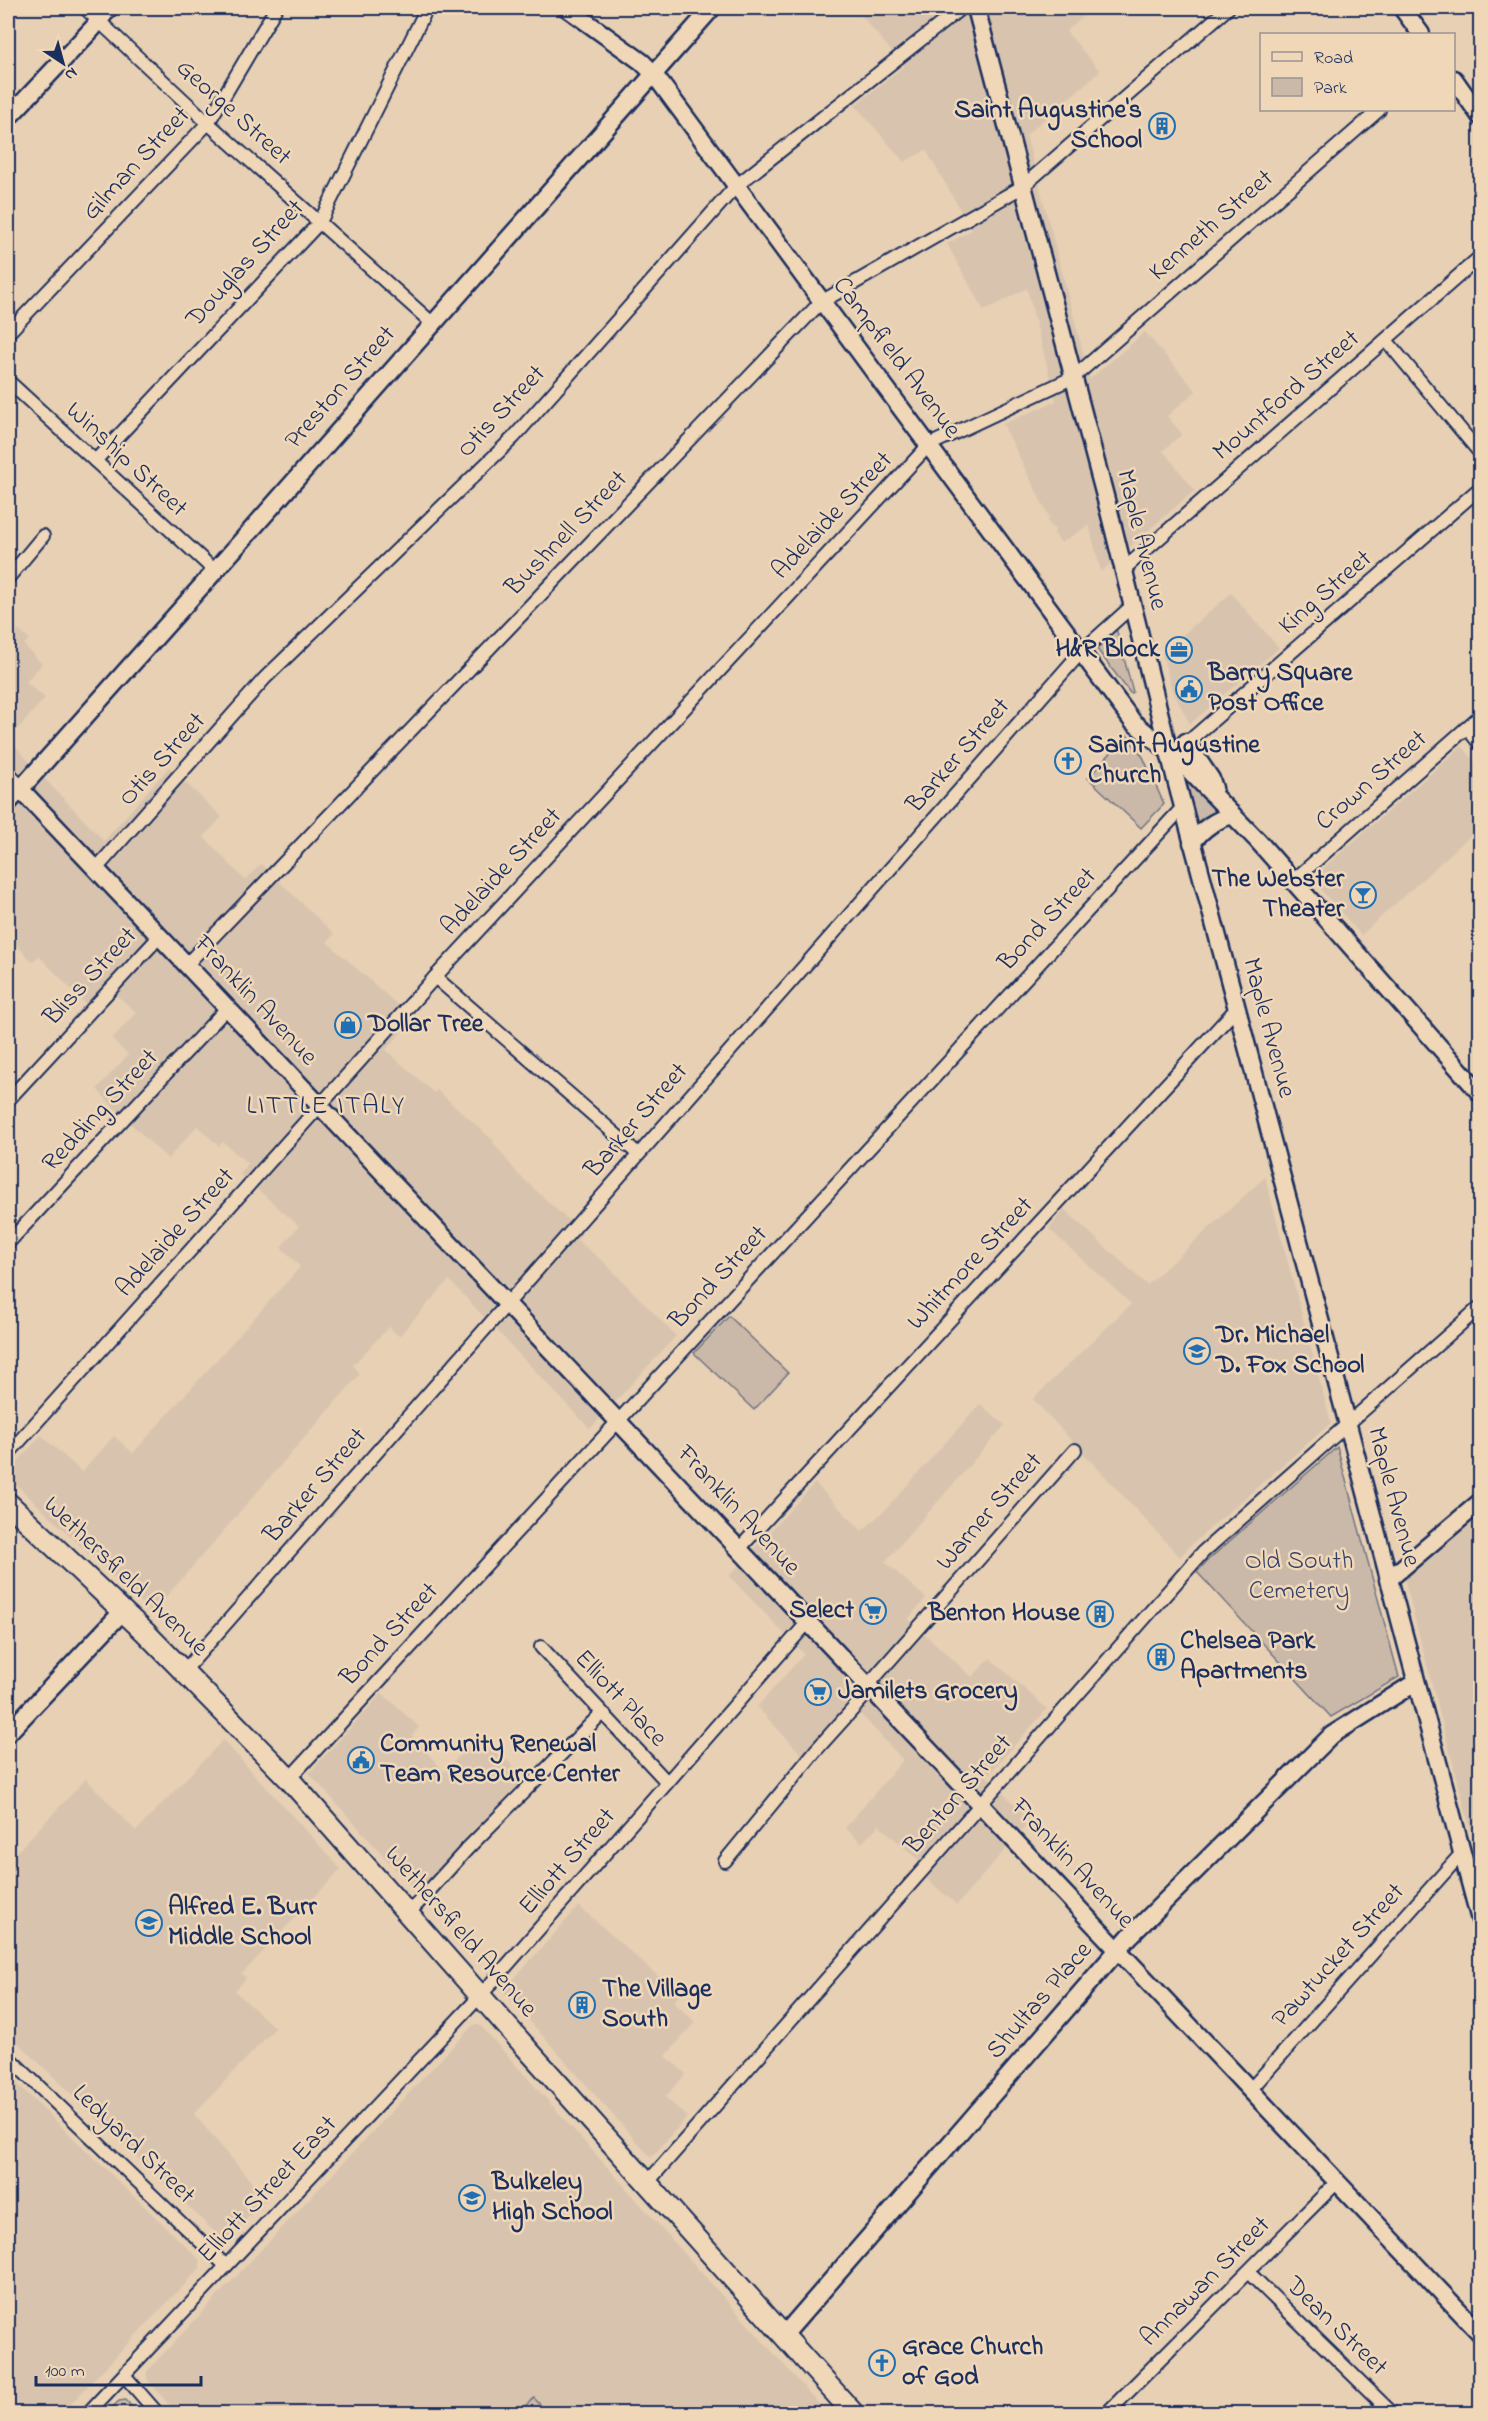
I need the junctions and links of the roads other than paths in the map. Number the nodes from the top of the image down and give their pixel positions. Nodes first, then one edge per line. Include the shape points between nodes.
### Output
1 (85, 8) edge
2 (276, 8) edge
3 (427, 8) edge
4 (567, 8) edge
5 (712, 8) edge
6 (961, 8) edge
7 (976, 8) edge
8 (1228, 8) edge
9 (1402, 8) edge
10 (104, 14) edge
11 (1420, 33) edge
12 (652, 73) junction
13 (1455, 80) edge
14 (1378, 111) edge
15 (1480, 116) edge
16 (8, 118) edge
17 (208, 123) junction
18 (736, 186) junction
19 (1022, 188) junction
20 (320, 222) junction
21 (1480, 257) edge
22 (821, 302) junction
23 (432, 322) junction
24 (8, 333) edge
25 (1386, 340) junction
26 (1074, 377) junction
27 (8, 381) edge
28 (929, 445) junction
29 (1480, 453) edge
30 (94, 461) junction
31 (1480, 488) edge
32 (43, 536) dead end
33 (1124, 569) junction
34 (215, 571) junction
35 (8, 578) edge
36 (1131, 607) junction
37 (1082, 651) junction
38 (1480, 716) edge
39 (1467, 728) junction
40 (1186, 742) junction
41 (1480, 744) edge
42 (1170, 752) junction
43 (8, 776) edge
44 (20, 789) junction
45 (1216, 798) junction
46 (8, 802) edge
47 (1182, 807) junction
48 (1233, 815) junction
49 (1192, 843) junction
50 (96, 869) junction
51 (1294, 880) junction
52 (159, 937) junction
53 (186, 965) junction
54 (435, 976) junction
55 (227, 1008) junction
56 (1236, 1009) junction
57 (1480, 1093) edge
58 (8, 1100) edge
59 (320, 1107) junction
60 (638, 1154) junction
61 (8, 1243) edge
62 (506, 1303) junction
63 (1480, 1307) edge
64 (618, 1421) junction
65 (1347, 1425) junction
66 (1075, 1450) dead end
67 (8, 1454) edge
68 (1480, 1502) edge
69 (8, 1503) edge
70 (739, 1549) junction
71 (1388, 1580) junction
72 (123, 1611) junction
73 (808, 1622) junction
74 (541, 1647) dead end
75 (184, 1671) junction
76 (1416, 1682) junction
77 (869, 1687) junction
78 (602, 1713) junction
79 (8, 1733) edge
80 (289, 1779) junction
81 (667, 1782) junction
82 (980, 1804) junction
83 (1462, 1853) junction
84 (725, 1861) dead end
85 (408, 1914) junction
86 (1480, 1920) edge
87 (1118, 1950) junction
88 (480, 1996) junction
89 (8, 2057) edge
90 (1250, 2090) junction
91 (1337, 2182) junction
92 (647, 2183) junction
93 (226, 2266) junction
94 (1248, 2272) junction
95 (1480, 2334) edge
96 (784, 2336) junction
97 (124, 2375) junction
98 (852, 2413) edge
99 (87, 2414) edge
100 (158, 2414) edge
101 (1106, 2414) edge
102 (1393, 2414) edge

1 - 10 street, George Street
2 - 17 street, Gilman Street
3 - 20 street, Douglas Street
4 - 12 main road, Campfield Avenue
5 - 12 main road, Preston Street
6 - 18 street, Otis Street
7 - 19 main road, Maple Avenue
8 - 19 street, Bushnell Street
9 - 11 main road
10 - 16 main road
10 - 17 street, George Street
12 - 18 main road, Campfield Avenue
12 - 23 main road, Preston Street
13 - 15 main road
14 - 26 street, Kenneth Street
17 - 20 street, George Street
17 - 24 street, Gilman Street
18 - 22 main road, Campfield Avenue
18 - 50 street, Otis Street via 514,436 265,678
19 - 22 street, Bushnell Street
19 - 26 main road, Maple Avenue
20 - 23 street, George Street
20 - 30 street, Douglas Street
21 - 25 street, Mountford Street
22 - 28 main road, Campfield Avenue
22 - 53 street, Bushnell Street
23 - 34 main road, Preston Street
25 - 29 street
25 - 33 street, Mountford Street
26 - 28 street, Adelaide Street
26 - 33 main road, Maple Avenue
27 - 30 street, Winship Street
28 - 37 main road, Campfield Avenue
28 - 54 street, Adelaide Street
30 - 34 street, Winship Street
31 - 40 street, King Street
32 - 35 street
33 - 36 main road, Maple Avenue
34 - 44 main road, Preston Street
36 - 37 street, Barker Street
36 - 42 main road, Maple Avenue
37 - 42 main road, Campfield Avenue via 1133,722
37 - 60 street, Barker Street
38 - 39 street, Crown Street
39 - 41 street
39 - 51 street, Crown Street
40 - 42 street, King Street
40 - 45 main road via 1211,779
42 - 45 main road, Campfield Avenue
42 - 47 main road, Maple Avenue
43 - 44 main road, Franklin Avenue
44 - 46 main road, Preston Street
44 - 50 main road, Franklin Avenue
45 - 48 main road, Campfield Avenue
47 - 49 main road, Maple Avenue
47 - 64 street, Bond Street
48 - 49 main road via 1202,830
48 - 51 main road, Campfield Avenue
49 - 56 main road, Maple Avenue
50 - 52 main road, Franklin Avenue
51 - 57 main road, Campfield Avenue
52 - 53 main road, Franklin Avenue
52 - 58 street, Bliss Street
53 - 55 main road, Franklin Avenue
54 - 59 street, Adelaide Street
54 - 60 street
55 - 59 main road, Franklin Avenue
55 - 61 street, Redding Street
56 - 65 main road, Maple Avenue
56 - 70 street, Whitmore Street
59 - 62 main road, Franklin Avenue
59 - 67 street, Adelaide Street
60 - 62 street, Barker Street
62 - 64 main road, Franklin Avenue
62 - 75 street, Barker Street
63 - 65 street, Benton Street
64 - 70 main road, Franklin Avenue
64 - 80 street, Bond Street
65 - 71 main road, Maple Avenue
65 - 82 street, Benton Street via 1203,1552
66 - 77 street, Warner Street
68 - 71 main road
69 - 72 main road, Wethersfield Avenue
70 - 73 main road, Franklin Avenue
71 - 76 main road, Maple Avenue
72 - 75 main road, Wethersfield Avenue
72 - 79 main road
73 - 77 main road, Franklin Avenue
73 - 81 street, Elliott Street
74 - 78 street, Elliott Place
75 - 80 main road, Wethersfield Avenue
76 - 83 main road, Maple Avenue
76 - 87 main road, Shultas Place via 1332,1735
77 - 82 main road, Franklin Avenue
77 - 84 street, Warner Street
78 - 81 street, Elliott Place
78 - 85 street
80 - 85 main road, Wethersfield Avenue
81 - 88 street, Elliott Street
82 - 87 main road, Franklin Avenue
82 - 92 street, Benton Street
83 - 86 main road, Maple Avenue
83 - 90 street, Pawtucket Street
85 - 88 main road, Wethersfield Avenue
87 - 90 main road, Franklin Avenue
87 - 96 main road, Shultas Place
88 - 92 main road, Wethersfield Avenue
88 - 93 street, Elliott Street East
89 - 93 street, Ledyard Street
90 - 91 main road, Franklin Avenue
91 - 94 street, Annawan Street
91 - 95 main road, Franklin Avenue
92 - 96 main road, Wethersfield Avenue
93 - 97 street, Elliott Street East
94 - 101 street, Annawan Street
94 - 102 street, Dean Street
96 - 98 main road, Wethersfield Avenue
97 - 99 street, Elliott Street East
97 - 100 street

